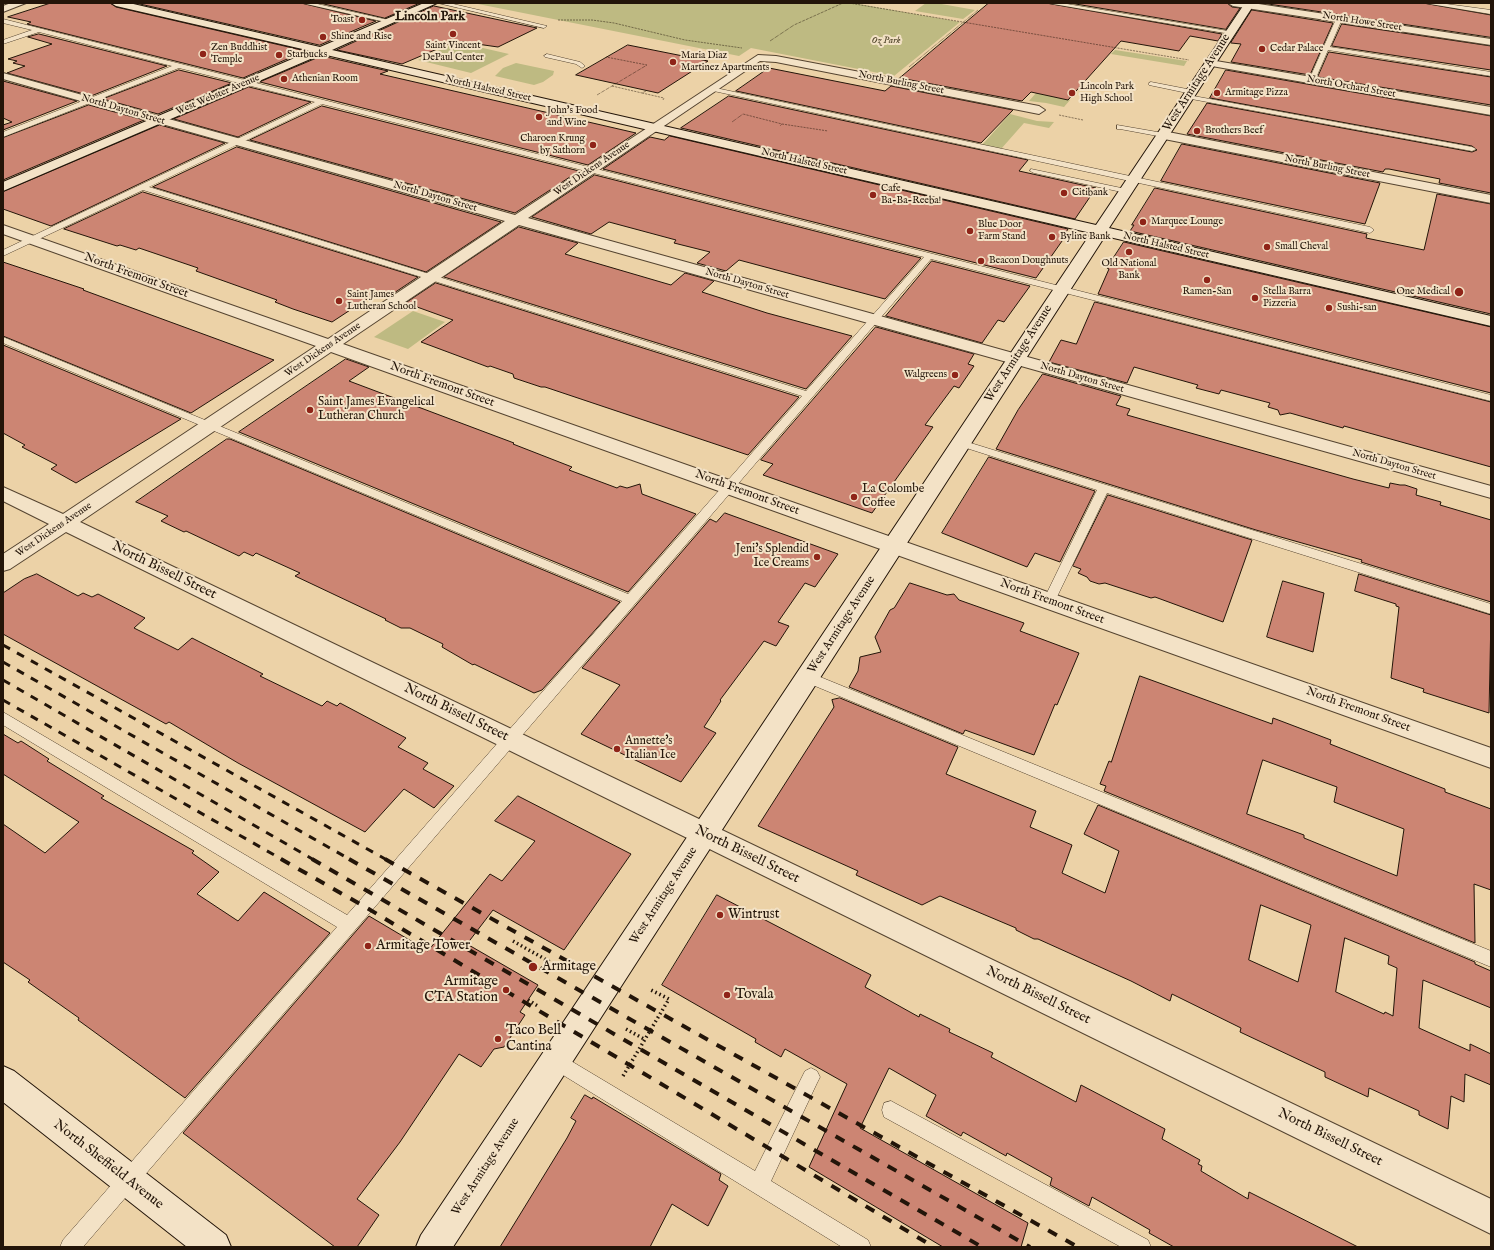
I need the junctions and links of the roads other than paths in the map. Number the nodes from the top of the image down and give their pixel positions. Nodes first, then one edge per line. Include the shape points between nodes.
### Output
1 (21, 3) edge
2 (116, 3) edge
3 (305, 3) edge
4 (432, 3) edge
5 (441, 3) edge
6 (1050, 3) edge
7 (1233, 3) edge
8 (1427, 3) edge
9 (1249, 4) edge
10 (3, 9) edge
11 (1491, 12) edge
12 (1339, 19) junction
13 (3, 21) edge
14 (390, 21) junction
15 (544, 26) dead end
16 (39, 30) junction
17 (1231, 32) junction
18 (3, 42) edge
19 (1491, 42) edge
20 (1327, 48) junction
21 (320, 51) junction
22 (547, 56) dead end
23 (763, 58) joint
24 (1210, 63) junction
25 (177, 66) junction
26 (582, 66) dead end
27 (1491, 74) edge
28 (3, 76) edge
29 (1312, 80) junction
30 (246, 83) junction
31 (1151, 84) dead end
32 (711, 89) junction
33 (1190, 94) junction
34 (90, 100) junction
35 (322, 102) junction
36 (1039, 110) dead end
37 (1491, 111) edge
38 (159, 120) junction
39 (1120, 127) dead end
40 (654, 128) junction
41 (3, 135) edge
42 (1163, 135) junction
43 (237, 142) junction
44 (1472, 150) dead end
45 (591, 170) junction
46 (1034, 171) dead end
47 (1134, 179) junction
48 (3, 187) edge
49 (142, 187) junction
50 (1126, 191) junction
51 (1491, 199) edge
52 (517, 220) junction
53 (3, 229) edge
54 (1100, 230) junction
55 (1370, 230) dead end
56 (32, 239) junction
57 (3, 253) edge
58 (929, 256) junction
59 (433, 276) junction
60 (1062, 290) junction
61 (874, 320) junction
62 (1491, 321) edge
63 (3, 340) edge
64 (330, 345) junction
65 (1016, 359) junction
66 (809, 395) junction
67 (1491, 398) edge
68 (209, 426) junction
69 (961, 443) junction
70 (729, 487) junction
71 (1104, 488) junction
72 (1491, 492) edge
73 (3, 493) edge
74 (64, 523) junction
75 (894, 545) junction
76 (3, 564) edge
77 (631, 600) junction
78 (1049, 600) junction
79 (1491, 609) edge
80 (808, 677) junction
81 (3, 718) edge
82 (510, 740) junction
83 (1491, 758) edge
84 (704, 834) junction
85 (349, 926) junction
86 (1491, 959) edge
87 (556, 1061) junction
88 (811, 1077) dead end
89 (3, 1082) edge
90 (891, 1110) dead end
91 (128, 1180) junction
92 (759, 1185) junction
93 (1491, 1217) edge
94 (1123, 1242) edge
95 (70, 1247) edge
96 (214, 1247) edge
97 (434, 1247) edge
98 (861, 1247) edge
99 (1141, 1247) edge

1 - 10 street
2 - 21 street, North Halsted Street
3 - 14 lane
4 - 14 street, West Webster Avenue
5 - 15 lane
6 - 17 lane
7 - 9 street, North Howe Street
8 - 11 lane
9 - 12 street, North Howe Street
9 - 17 street, West Armitage Avenue
12 - 19 street, North Howe Street
12 - 20 lane
13 - 16 lane
14 - 21 street, West Webster Avenue
16 - 18 lane
16 - 25 lane
17 - 24 street, West Armitage Avenue
20 - 27 lane
20 - 29 lane
21 - 30 street, West Webster Avenue
21 - 40 street, North Halsted Street
22 - 26 lane
23 - 32 street, West Dickens Avenue via 751,62
23 - 36 street, North Burling Street
24 - 29 street, North Orchard Street
24 - 33 street, West Armitage Avenue
25 - 30 lane
25 - 34 lane
28 - 34 street, North Dayton Street
29 - 37 street, North Orchard Street
30 - 35 lane
30 - 38 street, West Webster Avenue
31 - 33 lane
32 - 40 street, West Dickens Avenue
32 - 47 lane
33 - 42 street, West Armitage Avenue
33 - 44 lane
34 - 38 street, North Dayton Street
34 - 41 lane
35 - 43 lane
35 - 45 lane
38 - 43 street, North Dayton Street
38 - 48 street, West Webster Avenue
39 - 42 lane
40 - 45 street, West Dickens Avenue
40 - 54 street, North Halsted Street
42 - 47 street, West Armitage Avenue
42 - 51 street, North Burling Street
43 - 49 lane
43 - 52 street, North Dayton Street
45 - 52 street, West Dickens Avenue
45 - 58 lane
46 - 50 lane
47 - 50 street, West Armitage Avenue
47 - 55 lane
49 - 56 lane
49 - 59 lane
50 - 54 street, West Armitage Avenue
52 - 59 street, West Dickens Avenue
52 - 61 street, North Dayton Street
53 - 56 street, North Fremont Street
54 - 60 street, West Armitage Avenue
54 - 62 street, North Halsted Street
56 - 57 lane
56 - 64 street, North Fremont Street
58 - 60 lane
58 - 61 lane
59 - 64 street, West Dickens Avenue
59 - 66 lane
60 - 65 street, West Armitage Avenue
60 - 67 lane
61 - 65 street, North Dayton Street
61 - 66 lane
63 - 68 lane
64 - 68 street, West Dickens Avenue
64 - 70 street, North Fremont Street
65 - 69 street, West Armitage Avenue
65 - 72 street, North Dayton Street
66 - 70 lane
68 - 74 street, West Dickens Avenue
68 - 77 lane
69 - 71 lane
69 - 75 street, West Armitage Avenue
70 - 75 street, North Fremont Street
70 - 77 lane
71 - 78 lane
71 - 79 lane
73 - 74 street, North Bissell Street
74 - 76 street, West Dickens Avenue
74 - 82 street, North Bissell Street
75 - 78 street, North Fremont Street
75 - 80 street, West Armitage Avenue
77 - 82 lane
78 - 83 street, North Fremont Street
80 - 84 street, West Armitage Avenue
80 - 86 lane
81 - 85 lane
82 - 84 street, North Bissell Street
82 - 85 lane
84 - 87 street, West Armitage Avenue
84 - 93 street, North Bissell Street
85 - 91 lane
87 - 92 lane
87 - 97 street, West Armitage Avenue
88 - 92 lane
89 - 91 street, North Sheffield Avenue
90 - 94 lane
91 - 95 lane
91 - 96 street, North Sheffield Avenue
92 - 98 lane
94 - 99 lane

